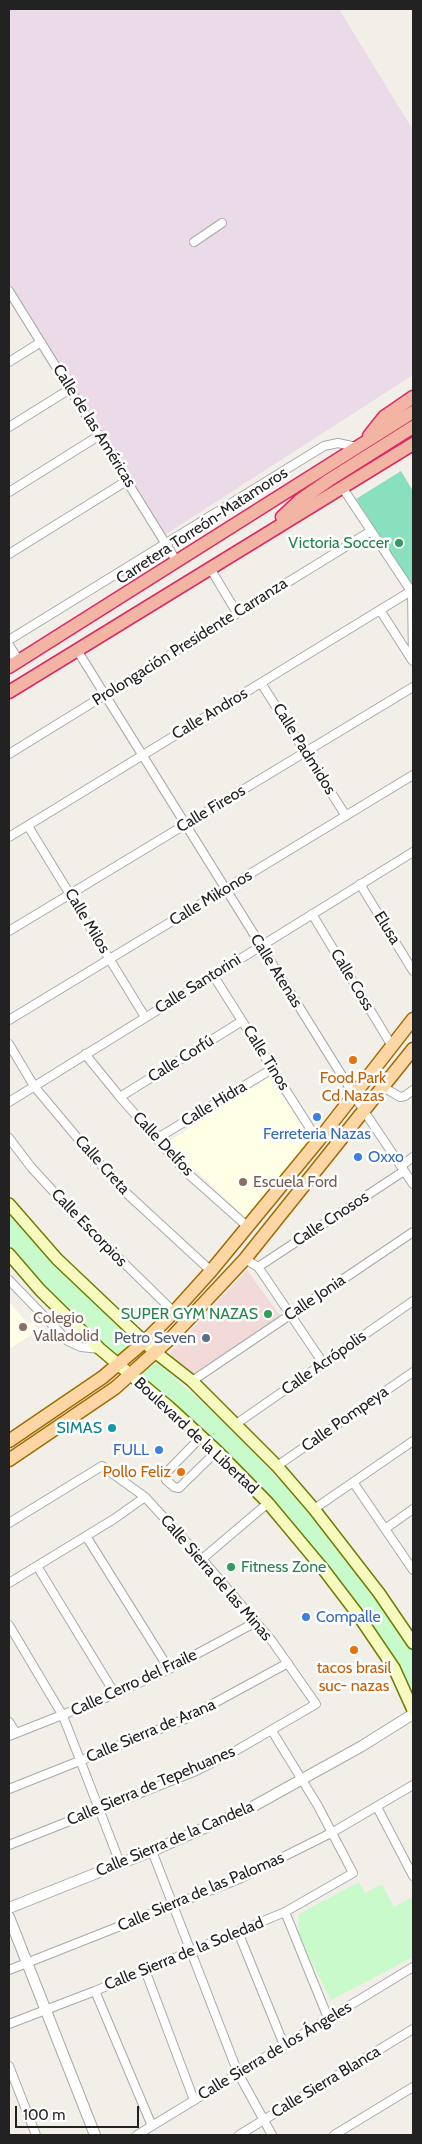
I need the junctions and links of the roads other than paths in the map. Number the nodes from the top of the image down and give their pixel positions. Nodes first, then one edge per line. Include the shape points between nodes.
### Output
1 (222, 223) dead end
2 (194, 242) dead end
3 (10, 296) edge
4 (42, 342) junction
5 (9, 362) edge
6 (70, 389) junction
7 (413, 397) edge
8 (413, 412) edge
9 (9, 427) edge
10 (413, 428) edge
11 (100, 435) junction
12 (368, 440) junction
13 (412, 445) edge
14 (356, 447) junction
15 (128, 480) junction
16 (347, 484) junction
17 (9, 492) edge
18 (371, 531) junction
19 (266, 533) junction
20 (166, 543) junction
21 (9, 554) edge
22 (177, 562) junction
23 (210, 568) junction
24 (412, 593) edge
25 (380, 610) junction
26 (237, 613) junction
27 (9, 640) edge
28 (9, 647) edge
29 (77, 650) junction
30 (413, 661) edge
31 (13, 664) edge
32 (262, 682) junction
33 (413, 687) edge
34 (11, 692) edge
35 (105, 695) junction
36 (305, 752) junction
37 (9, 754) edge
38 (142, 756) junction
39 (413, 775) edge
40 (346, 816) junction
41 (185, 824) junction
42 (28, 826) junction
43 (9, 837) edge
44 (413, 852) edge
45 (360, 884) junction
46 (225, 889) junction
47 (70, 894) junction
48 (312, 914) junction
49 (9, 930) edge
50 (260, 946) junction
51 (110, 959) junction
52 (413, 971) edge
53 (213, 975) junction
54 (145, 1017) junction
55 (413, 1019) edge
56 (9, 1020) edge
57 (242, 1021) junction
58 (9, 1044) edge
59 (392, 1046) junction
60 (413, 1049) edge
61 (85, 1054) junction
62 (272, 1069) junction
63 (34, 1086) junction
64 (383, 1087) junction
65 (413, 1090) edge
66 (354, 1095) junction
67 (120, 1097) junction
68 (9, 1102) edge
69 (364, 1111) junction
70 (9, 1138) edge
71 (156, 1139) junction
72 (318, 1141) junction
73 (413, 1157) edge
74 (403, 1168) junction
75 (413, 1184) edge
76 (9, 1204) edge
77 (248, 1227) junction
78 (413, 1232) edge
79 (9, 1254) edge
80 (245, 1259) junction
81 (258, 1267) junction
82 (211, 1271) junction
83 (9, 1280) edge
84 (413, 1301) edge
85 (174, 1312) junction
86 (290, 1315) junction
87 (144, 1342) junction
88 (100, 1349) junction
89 (155, 1352) junction
90 (324, 1363) junction
91 (118, 1365) junction
92 (413, 1372) edge
93 (131, 1376) junction
94 (192, 1381) junction
95 (236, 1424) junction
96 (201, 1436) junction
97 (9, 1441) edge
98 (413, 1441) edge
99 (217, 1451) junction
100 (9, 1460) edge
101 (277, 1466) junction
102 (353, 1482) junction
103 (145, 1497) junction
104 (268, 1503) junction
105 (314, 1509) junction
106 (413, 1509) edge
107 (9, 1523) edge
108 (385, 1529) junction
109 (86, 1536) junction
110 (202, 1559) junction
111 (37, 1566) junction
112 (413, 1570) edge
113 (9, 1583) edge
114 (256, 1622) junction
115 (9, 1625) edge
116 (413, 1643) edge
117 (288, 1663) junction
118 (169, 1669) junction
119 (115, 1694) junction
120 (316, 1704) joint
121 (413, 1712) edge
122 (63, 1716) junction
123 (9, 1722) edge
124 (272, 1731) junction
125 (12, 1734) edge
126 (81, 1761) junction
127 (303, 1780) junction
128 (413, 1785) edge
129 (9, 1789) edge
130 (377, 1807) junction
131 (99, 1809) junction
132 (333, 1832) junction
133 (9, 1845) edge
134 (152, 1851) junction
135 (120, 1863) junction
136 (413, 1876) edge
137 (174, 1906) junction
138 (9, 1908) edge
139 (285, 1912) junction
140 (9, 1918) edge
141 (238, 1932) junction
142 (192, 1950) junction
143 (26, 1963) junction
144 (413, 1967) edge
145 (9, 1970) edge
146 (145, 1970) junction
147 (95, 1991) junction
148 (46, 2010) junction
149 (328, 2018) junction
150 (9, 2024) edge
151 (413, 2029) edge
152 (284, 2046) junction
153 (9, 2066) edge
154 (238, 2073) junction
155 (413, 2087) edge
156 (194, 2100) junction
157 (263, 2120) junction
158 (152, 2126) junction
159 (36, 2135) edge
160 (95, 2135) edge
161 (136, 2135) edge
162 (239, 2135) edge
163 (272, 2135) edge
164 (334, 2135) edge

1 - 2 street
3 - 4 street, Calle de las Américas
4 - 5 street
4 - 6 street, Calle de las Américas
6 - 9 street
6 - 11 street, Calle de las Américas
7 - 12 highway via 384,417
8 - 12 highway, Carretera Torreón-Matamoros
10 - 19 highway via 313,491
11 - 15 street, Calle de las Américas
11 - 17 street
12 - 14 highway, Carretera Torreón-Matamoros
13 - 16 highway
14 - 20 street via 338,443 324,446
14 - 22 highway, Carretera Torreón-Matamoros
15 - 20 street, Calle de las Américas
15 - 21 street
16 - 18 street
16 - 19 highway
18 - 24 street
18 - 26 street, Prolongación Presidente Carranza
19 - 23 highway
20 - 22 street, Calle de las Américas
20 - 27 street
22 - 31 highway, Carretera Torreón-Matamoros
23 - 26 street
23 - 29 highway
24 - 25 street, Calle Andros
24 - 30 street
25 - 30 street
25 - 32 street, Calle Andros
26 - 35 street, Prolongación Presidente Carranza
28 - 31 street
29 - 34 highway
29 - 35 street, Calle Atenas
32 - 36 street, Calle Padmidos
32 - 38 street, Calle Andros
33 - 36 street, Calle Fireos
35 - 37 street, Prolongación Presidente Carranza
35 - 38 street, Calle Atenas
36 - 40 street, Calle Padmidos
36 - 41 street, Calle Fireos
38 - 41 street, Calle Atenas
38 - 42 street, Calle Andros
39 - 40 street, Calle Mikonos
40 - 46 street, Calle Mikonos
41 - 46 street, Calle Atenas
41 - 47 street, Calle Fireos
42 - 43 street, Calle Andros
42 - 47 street, Calle Milos
44 - 45 street, Calle Santorini
45 - 48 street, Calle Santorini
45 - 52 street, Elusa
46 - 50 street, Calle Atenas
46 - 51 street, Calle Mikonos
47 - 49 street, Calle Fireos
47 - 51 street, Calle Milos
48 - 50 street, Calle Santorini
48 - 59 street, Calle Coss
50 - 53 street, Calle Santorini
50 - 66 street, Calle Atenas
51 - 54 street, Calle Milos
51 - 56 street, Calle Mikonos
53 - 54 street, Calle Santorini
53 - 57 street, Calle Tinos
54 - 61 street, Calle Santorini
55 - 59 main road
57 - 62 street, Calle Tinos
57 - 67 street, Calle Corfú
58 - 63 street, Calle Creta
59 - 66 main road
60 - 64 main road
61 - 63 street, Calle Santorini
61 - 67 street, Calle Delfos
62 - 71 street, Calle Hidra
62 - 72 street, Calle Tinos
63 - 68 street, Calle Santorini
63 - 82 street, Calle Creta via 122,1189
64 - 65 street via 400,1097
64 - 69 main road
66 - 69 street, Calle Atenas
66 - 72 main road
67 - 71 street, Calle Delfos
69 - 74 street, Calle Atenas
69 - 80 main road
70 - 85 street, Calle Escorpios via 81,1221
71 - 77 street, Calle Delfos via 185,1171
72 - 77 main road
73 - 74 street, Calle Cnosos
74 - 75 street, Calle Atenas
74 - 81 street, Calle Cnosos
76 - 87 main road, Boulevard de la Libertad via 57,1259
77 - 82 main road
78 - 86 street, Calle Jonia
79 - 88 main road, Boulevard de la Libertad via 40,1290
80 - 81 street
80 - 89 main road
81 - 86 street
82 - 85 main road
83 - 88 street via 68,1340 81,1347
84 - 90 street, Calle Acrópolis
85 - 87 main road
86 - 90 street
86 - 94 street, Calle Jonia
87 - 89 main road, Boulevard de la Libertad
87 - 91 main road
88 - 91 main road, Boulevard de la Libertad
89 - 93 main road
89 - 94 main road, Boulevard de la Libertad
90 - 95 street, Calle Acrópolis
91 - 93 main road, Boulevard de la Libertad
91 - 97 main road via 85,1392
92 - 101 street, Calle Pompeya
93 - 96 main road, Boulevard de la Libertad
93 - 100 main road via 92,1406
94 - 95 main road, Boulevard de la Libertad
95 - 101 main road, Boulevard de la Libertad
96 - 99 main road, Boulevard de la Libertad
96 - 99 street via 164,1475 166,1480 179,1488
98 - 102 street
99 - 104 main road, Boulevard de la Libertad
101 - 105 main road, Boulevard de la Libertad
102 - 105 street
102 - 108 street
103 - 107 street, Calle Sierra de las Minas via 102,1466
103 - 109 street
103 - 110 street, Calle Sierra de las Minas
104 - 110 street
104 - 121 main road, Boulevard de la Libertad via 356,1612 394,1668
105 - 116 main road, Boulevard de la Libertad
106 - 108 street
108 - 112 street
109 - 111 street
109 - 118 street
110 - 114 street, Calle Sierra de las Minas
111 - 113 street
111 - 119 street
114 - 117 street, Calle Sierra de las Minas
114 - 118 street, Calle Cerro del Fraile
115 - 122 street
117 - 120 street, Calle Sierra de las Minas
117 - 126 street, Calle Sierra de Arana via 185,1720
118 - 119 street, Calle Cerro del Fraile
119 - 122 street, Calle Cerro del Fraile
120 - 124 street, Calle Sierra de Tepehuanes
121 - 127 street, Calle Sierra de la Candela
122 - 125 street, Calle Cerro del Fraile
122 - 126 street
123 - 125 street
124 - 127 street
124 - 131 street, Calle Sierra de Tepehuanes via 196,1771
126 - 129 street, Calle Sierra de Arana
126 - 131 street
127 - 132 street
127 - 134 street, Calle Sierra de la Candela via 252,1807
128 - 130 street, Calle Sierra de las Palomas
130 - 132 street, Calle Sierra de las Palomas
130 - 136 street
131 - 133 street, Calle Sierra de Tepehuanes
131 - 135 street
132 - 137 street, Calle Sierra de las Palomas via 239,1879
132 - 139 street, Calle Sierra de la Soledad via 353,1873
134 - 135 street, Calle Sierra de la Candela
134 - 137 street
135 - 138 street, Calle Sierra de la Candela
137 - 142 street
137 - 143 street, Calle Sierra de las Palomas
139 - 141 street, Calle Sierra de la Soledad
139 - 149 street
140 - 143 street
141 - 142 street, Calle Sierra de la Soledad
141 - 152 street
142 - 146 street, Calle Sierra de la Soledad
142 - 154 street
143 - 145 street, Calle Sierra de las Palomas
143 - 148 street
144 - 149 street, Calle Sierra de los Ángeles
146 - 147 street, Calle Sierra de la Soledad
146 - 156 street
147 - 148 street, Calle Sierra de la Soledad
147 - 158 street
148 - 150 street, Calle Sierra de la Soledad
148 - 160 street
149 - 152 street, Calle Sierra de los Ángeles
151 - 157 street, Calle Sierra Blanca
152 - 154 street, Calle Sierra de los Ángeles
153 - 159 street
154 - 156 street, Calle Sierra de los Ángeles
154 - 157 street
155 - 164 street
156 - 158 street, Calle Sierra de los Ángeles
157 - 162 street, Calle Sierra Blanca
157 - 163 street
158 - 161 street, Calle Sierra de los Ángeles

